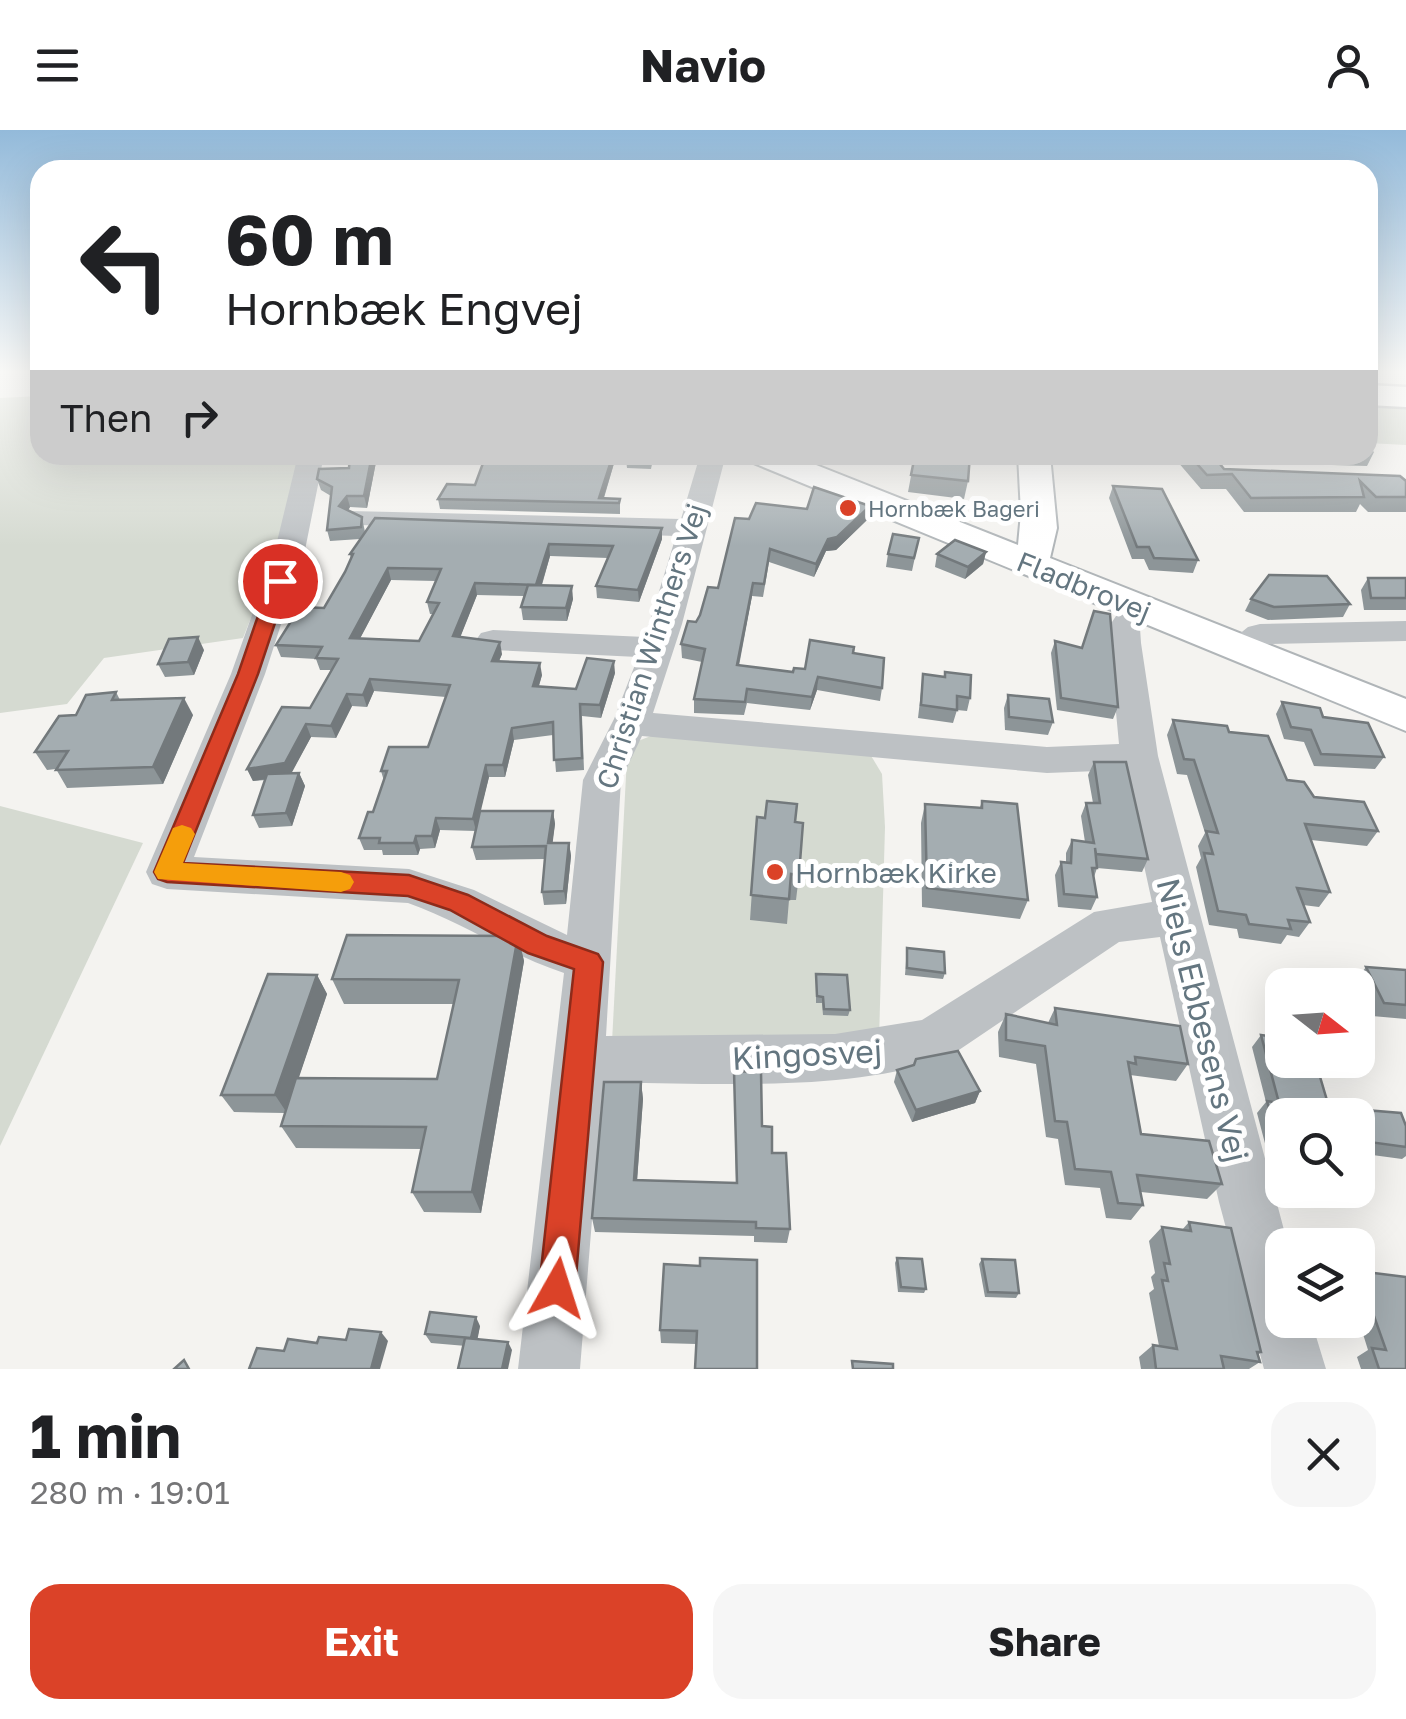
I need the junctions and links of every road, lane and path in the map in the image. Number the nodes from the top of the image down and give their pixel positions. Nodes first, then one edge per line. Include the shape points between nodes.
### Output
1 (309, 465) edge
2 (710, 465) edge
3 (786, 465) edge
4 (1034, 465) edge
5 (360, 517) edge
6 (692, 528) junction
7 (1014, 558) junction
8 (1150, 613) junction
9 (1406, 632) edge
10 (493, 640) edge
11 (657, 648) junction
12 (1240, 648) junction
13 (1406, 716) edge
14 (630, 723) junction
15 (1139, 756) junction
16 (1178, 917) junction
17 (588, 962) junction
18 (580, 1060) junction
19 (549, 1369) edge
20 (1295, 1369) edge

1 - 17 street via 290,550 248,674 167,872 409,886
2 - 6 street, Christian Winthers Vej
3 - 7 main road, Fladbrovej
4 - 7 main road via 1040,544
5 - 6 street
6 - 11 street, Christian Winthers Vej
7 - 8 main road, Fladbrovej
8 - 12 main road, Fladbrovej
8 - 15 street, Niels Ebbesens Vej via 1130,668
9 - 12 street via 1260,634
10 - 11 street
11 - 14 street, Christian Winthers Vej
12 - 13 main road, Fladbrovej
14 - 15 street via 1047,760
14 - 17 street, Christian Winthers Vej via 602,780
15 - 16 street, Niels Ebbesens Vej
16 - 18 street, Kingosvej via 1110,925 933,1040 892,1050 835,1057
16 - 20 street, Niels Ebbesens Vej
17 - 18 street, Christian Winthers Vej
18 - 19 street, Christian Winthers Vej

